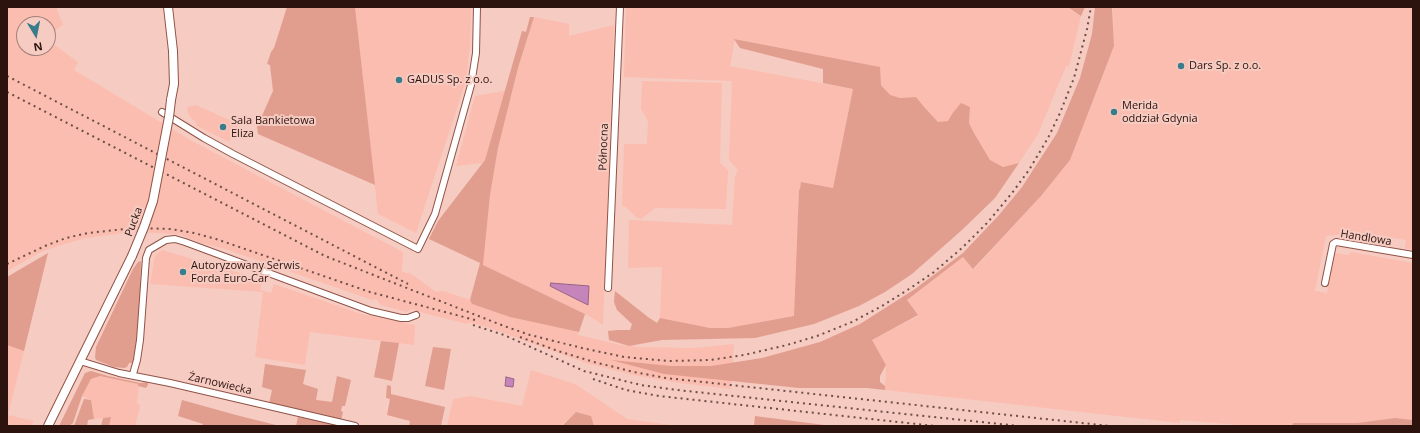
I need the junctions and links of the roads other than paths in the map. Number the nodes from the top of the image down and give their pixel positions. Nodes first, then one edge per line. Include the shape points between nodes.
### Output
1 (168, 7) edge
2 (477, 7) edge
3 (620, 7) edge
4 (162, 112) dead end
5 (1413, 255) edge
6 (1325, 283) dead end
7 (608, 288) dead end
8 (416, 315) dead end
9 (80, 361) junction
10 (133, 374) junction
11 (48, 426) edge
12 (355, 426) edge

1 - 9 street, Pucka, bridge via 174,84 153,201 132,256
2 - 4 street via 476,53 471,85 435,214 418,249 233,154
3 - 7 street, Północna
5 - 6 street, Handlowa via 1336,242 1333,244
8 - 10 street via 401,318 362,309 175,240 166,240 149,250 147,254 140,340
9 - 10 street, Żarnowiecka via 119,373
9 - 11 street, Pucka
10 - 12 street, Żarnowiecka

